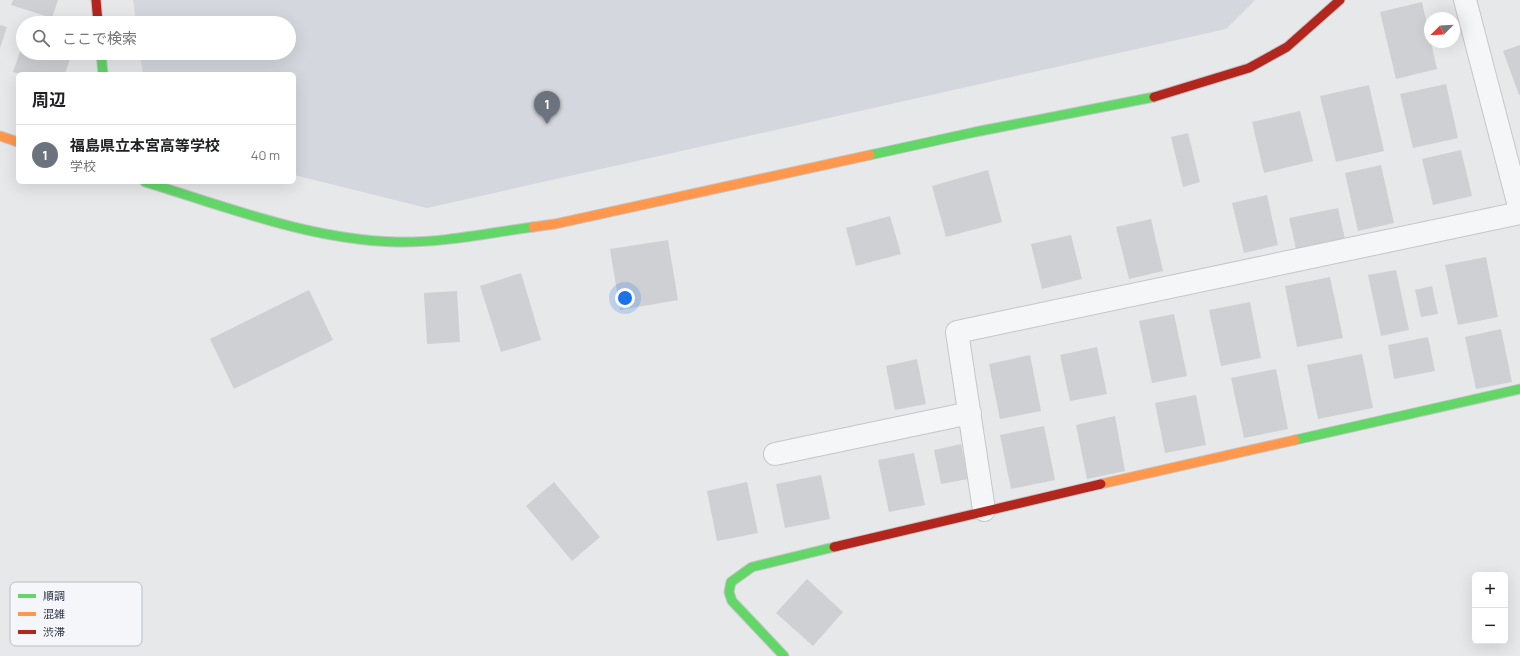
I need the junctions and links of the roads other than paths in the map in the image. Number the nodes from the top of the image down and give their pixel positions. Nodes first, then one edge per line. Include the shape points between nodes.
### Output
1 (96, 0) edge
2 (1340, 0) edge
3 (1465, 0) edge
4 (97, 16) edge
5 (101, 60) edge
6 (102, 72) edge
7 (0, 136) edge
8 (16, 141) edge
9 (152, 184) edge
10 (1520, 210) edge
11 (1520, 213) edge
12 (1520, 389) edge
13 (970, 413) junction
14 (775, 454) dead end
15 (984, 510) junction
16 (784, 656) edge

1 - 4 street
2 - 9 street via 1287,47 1249,68 1148,99 975,132 555,224 451,238 398,242 348,238 290,226
3 - 10 street
5 - 6 street
7 - 8 street
11 - 13 street via 957,332
12 - 15 street
13 - 14 street
13 - 15 street
15 - 16 street via 744,571 731,582 729,592 732,601

